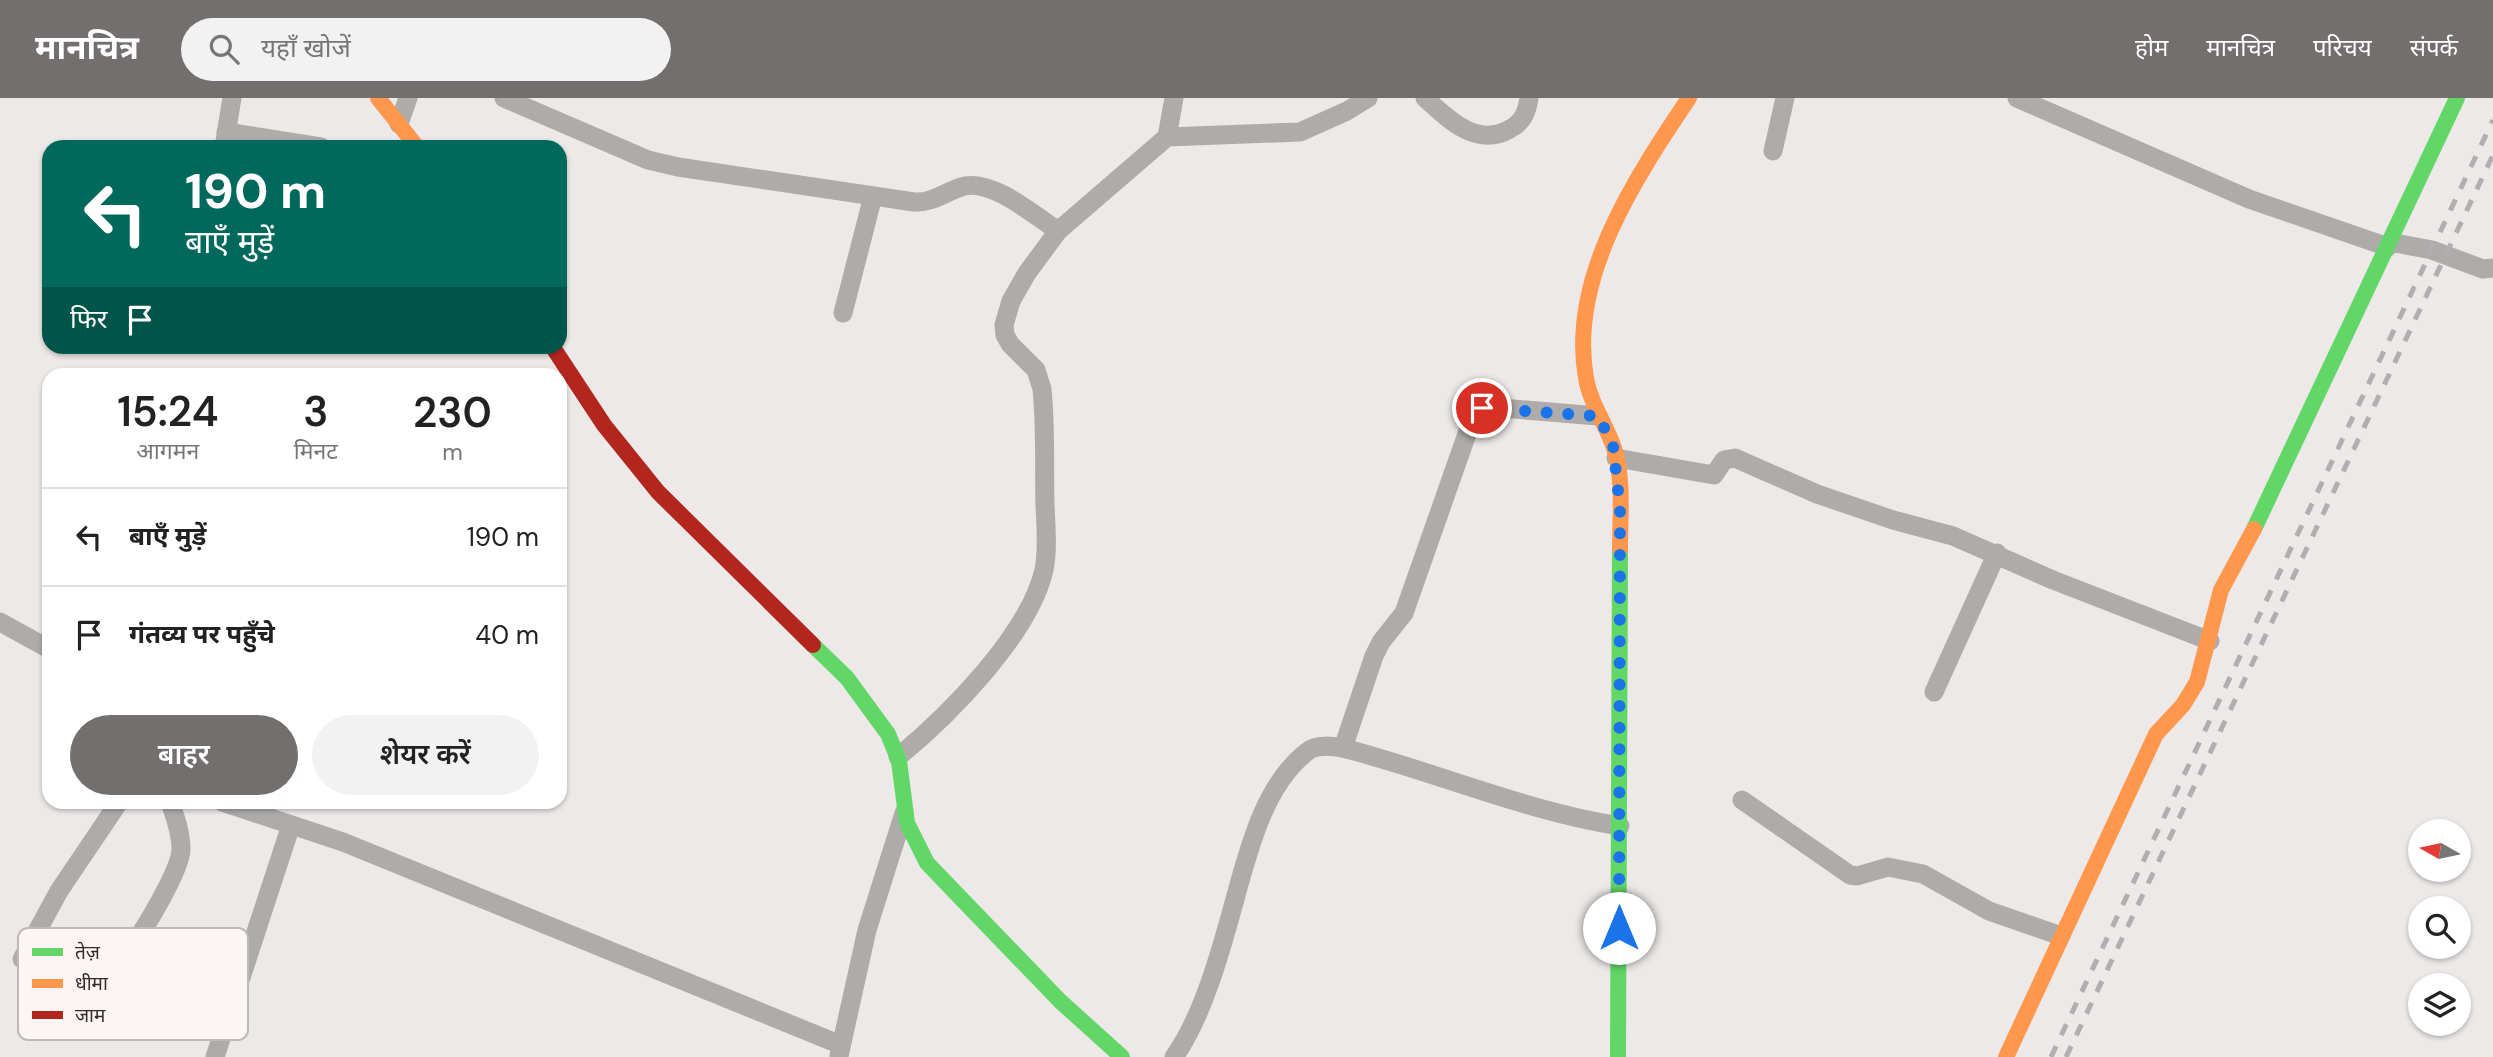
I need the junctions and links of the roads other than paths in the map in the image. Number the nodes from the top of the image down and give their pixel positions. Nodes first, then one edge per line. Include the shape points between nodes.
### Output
1 (232, 98) edge
2 (378, 98) edge
3 (408, 98) edge
4 (504, 98) edge
5 (1174, 98) edge
6 (1368, 98) edge
7 (1425, 98) edge
8 (1529, 98) edge
9 (1689, 98) edge
10 (1785, 98) edge
11 (2017, 98) edge
12 (2457, 98) edge
13 (399, 124) junction
14 (1167, 137) junction
15 (225, 140) edge
16 (412, 140) edge
17 (1773, 151) dead end
18 (873, 196) junction
19 (1058, 231) junction
20 (2389, 244) junction
21 (2493, 268) edge
22 (843, 313) dead end
23 (567, 368) edge
24 (1598, 416) junction
25 (1616, 458) junction
26 (1997, 553) junction
27 (0, 622) edge
28 (2210, 641) junction
29 (42, 645) edge
30 (1934, 692) dead end
31 (1343, 748) junction
32 (898, 757) junction
33 (1742, 800) dead end
34 (114, 809) edge
35 (173, 809) edge
36 (243, 809) edge
37 (904, 813) junction
38 (290, 825) junction
39 (1620, 826) junction
40 (39, 928) edge
41 (145, 928) edge
42 (2062, 936) junction
43 (248, 955) edge
44 (220, 1040) edge
45 (840, 1051) edge
46 (215, 1057) edge
47 (1122, 1057) edge
48 (1174, 1057) edge
49 (1618, 1057) edge
50 (2007, 1057) edge

1 - 15 street
2 - 13 street
3 - 13 street
4 - 18 street via 648,160 711,174
5 - 14 street
6 - 14 street via 1300,132
7 - 8 street via 1467,131 1482,137 1499,136 1515,126 1523,119
9 - 24 street via 1655,148 1606,242 1582,343 1585,377
10 - 17 street
11 - 20 street via 2249,199
12 - 20 street
13 - 16 street
14 - 19 street
18 - 19 street via 923,202 977,185 1007,197
18 - 22 street
19 - 32 street via 1011,301 1004,325 1010,344 1036,370 1042,389 1044,570 1019,626 997,656
20 - 21 street via 2432,250 2483,269
20 - 28 street via 2252,534 2227,575
23 - 32 street via 629,459 658,492 847,678 873,710
24 - 25 street
24 - 31 street via 1489,407 1477,410 1404,613 1374,656
25 - 26 street via 1714,475 1724,460 1735,458 1817,494
25 - 39 street
26 - 28 street via 2053,580
26 - 30 street
27 - 29 street
28 - 42 street via 2192,692 2155,734
31 - 39 street via 1557,815
31 - 48 street via 1310,749 1277,788 1248,846 1214,967 1193,1023
32 - 37 street
33 - 42 street via 1850,875 1888,867 1923,874 1989,911
34 - 40 street
35 - 41 street via 181,849 178,869
36 - 38 street
37 - 45 street via 867,930
37 - 47 street via 927,863 1060,1001
38 - 43 street
38 - 45 street via 343,842
39 - 49 street
42 - 50 street
44 - 46 street

